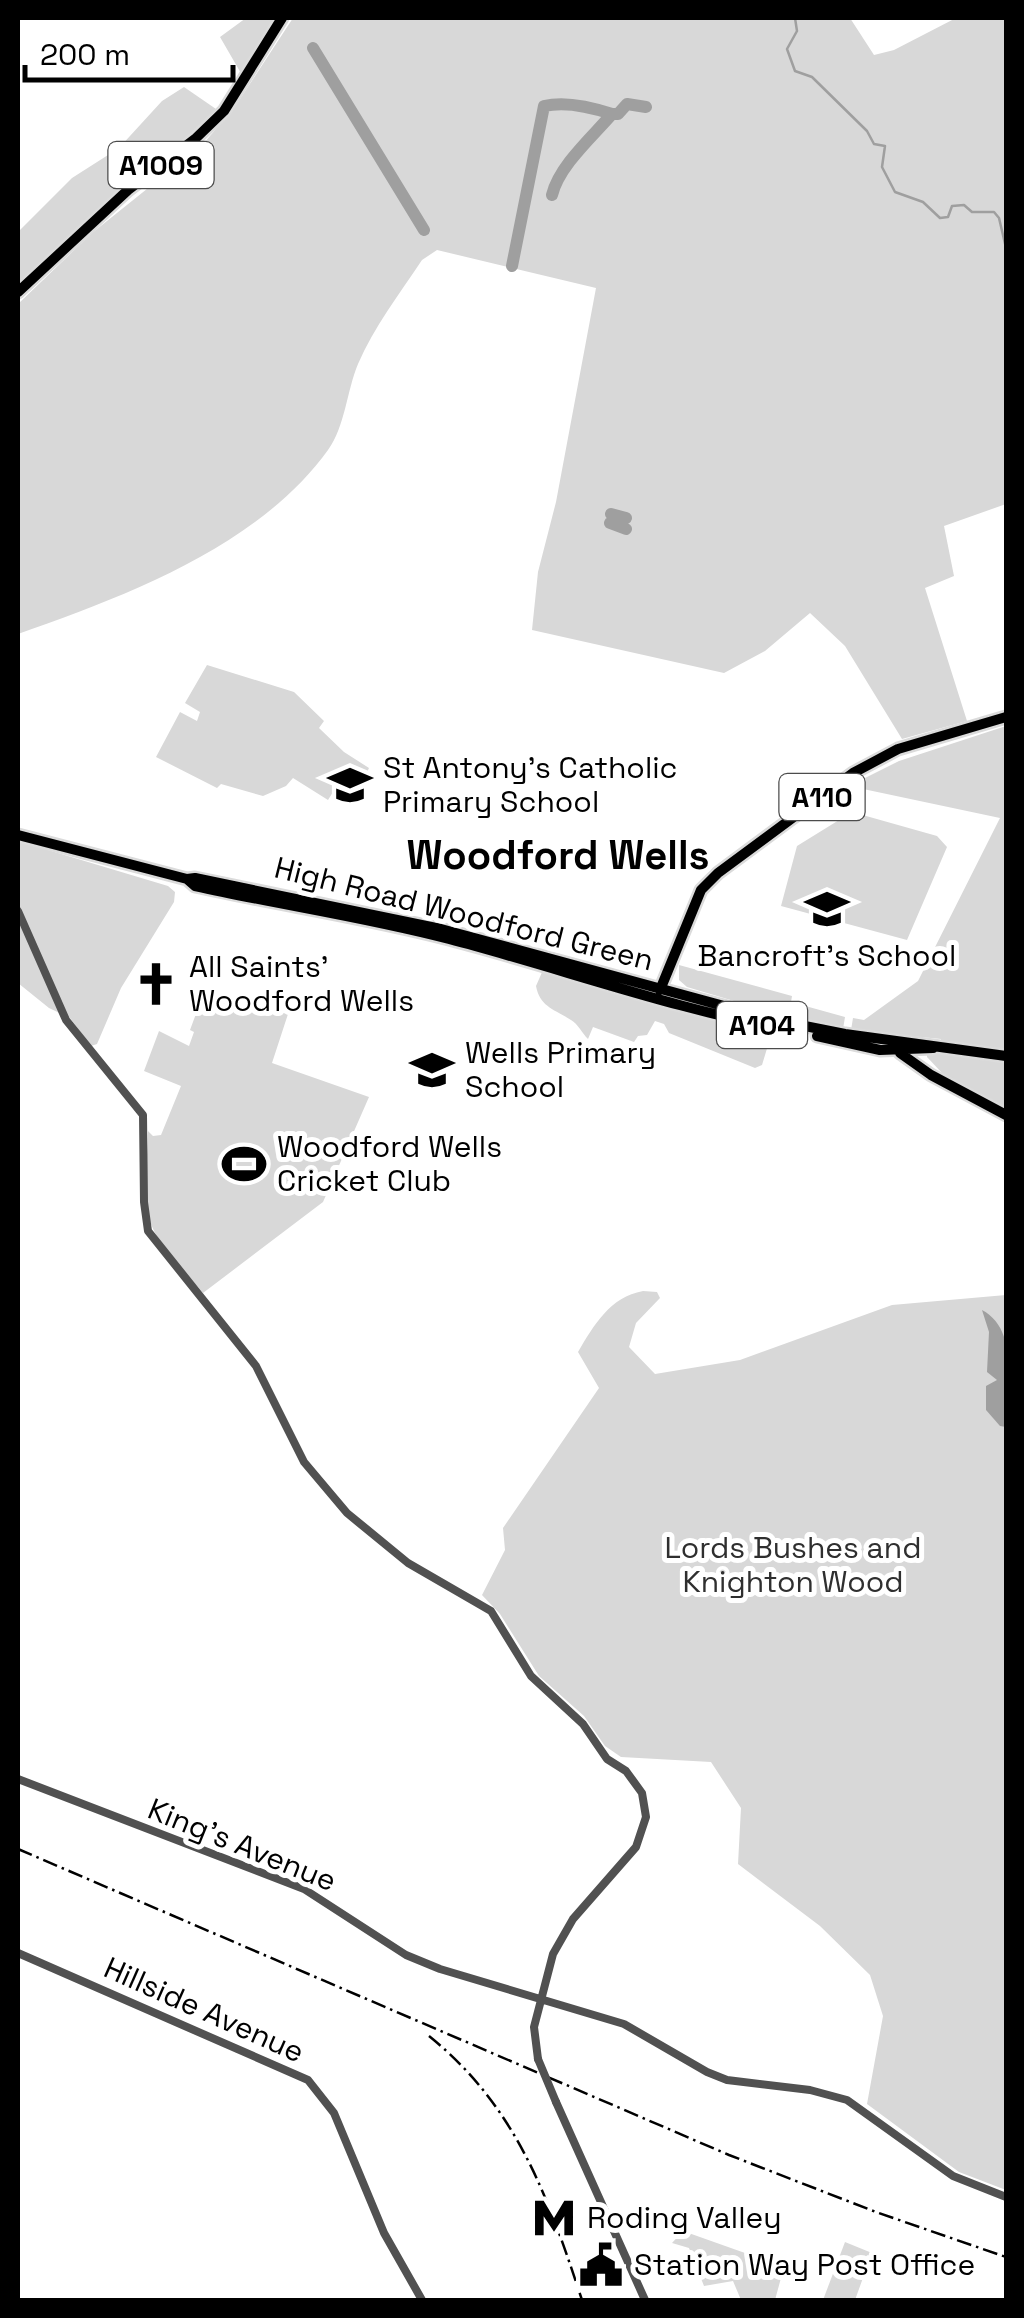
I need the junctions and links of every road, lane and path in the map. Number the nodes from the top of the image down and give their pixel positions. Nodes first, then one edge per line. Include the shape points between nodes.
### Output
1 (282, 18) edge
2 (18, 292) edge
3 (1006, 718) edge
4 (18, 835) edge
5 (18, 911) edge
6 (659, 992) junction
7 (904, 1042) junction
8 (936, 1046) junction
9 (916, 1050) junction
10 (896, 1051) junction
11 (1006, 1056) edge
12 (940, 1080) junction
13 (1006, 1115) edge
14 (18, 1779) edge
15 (18, 1953) edge
16 (541, 1998) junction
17 (1006, 2197) edge
18 (422, 2300) edge
19 (644, 2300) edge

1 - 2 main road, A1009 via 224,111
3 - 6 main road, A110 via 898,750 853,773 718,873 701,890
4 - 6 main road, High Road Woodford Green / A104 via 186,880 345,906
5 - 16 street via 66,1020 144,1115 148,1231 256,1366 304,1462 347,1513 408,1563 491,1611 531,1676 642,1793 644,1827 636,1847 573,1919
6 - 7 main road, High Road Woodford Green / A104
6 - 10 main road, High Road Woodford Green / A104 via 766,1026
7 - 8 main road, A104
7 - 9 main road
8 - 9 main road, A104
8 - 11 main road, A104
9 - 10 main road, A104
9 - 12 main road
10 - 12 main road
12 - 13 main road
14 - 16 street, King's Avenue via 290,1883 406,1956
15 - 18 street, Hillside Avenue via 308,2080 334,2112 384,2232
16 - 17 street, King's Avenue via 624,2024 726,2080 847,2100 953,2176
16 - 19 street, bridge via 534,2027 538,2059

